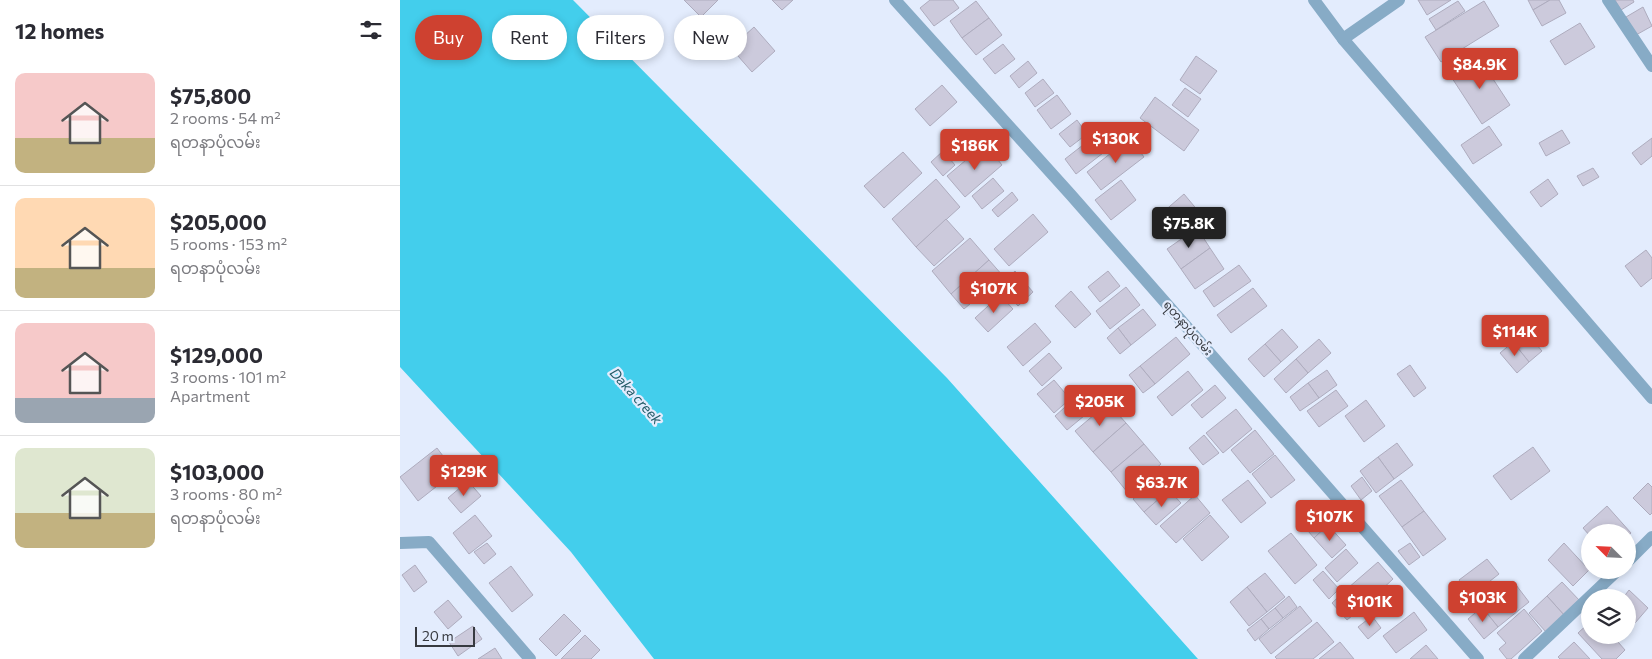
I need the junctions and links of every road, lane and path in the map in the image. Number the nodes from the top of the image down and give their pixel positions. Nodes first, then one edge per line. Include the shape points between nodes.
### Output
1 (895, 0) edge
2 (1314, 0) edge
3 (1400, 0) edge
4 (1608, 0) edge
5 (1343, 39) junction
6 (1652, 66) edge
7 (1652, 398) edge
8 (1652, 537) edge
9 (400, 543) edge
10 (1636, 553) edge
11 (1608, 579) edge
12 (530, 659) edge
13 (1478, 659) edge
14 (1524, 659) edge

1 - 13 street, ရတနာပုံလမ်း via 1065,188
2 - 5 street
3 - 5 street
4 - 6 street
5 - 7 street
8 - 10 street
9 - 12 street via 430,542
11 - 14 street

